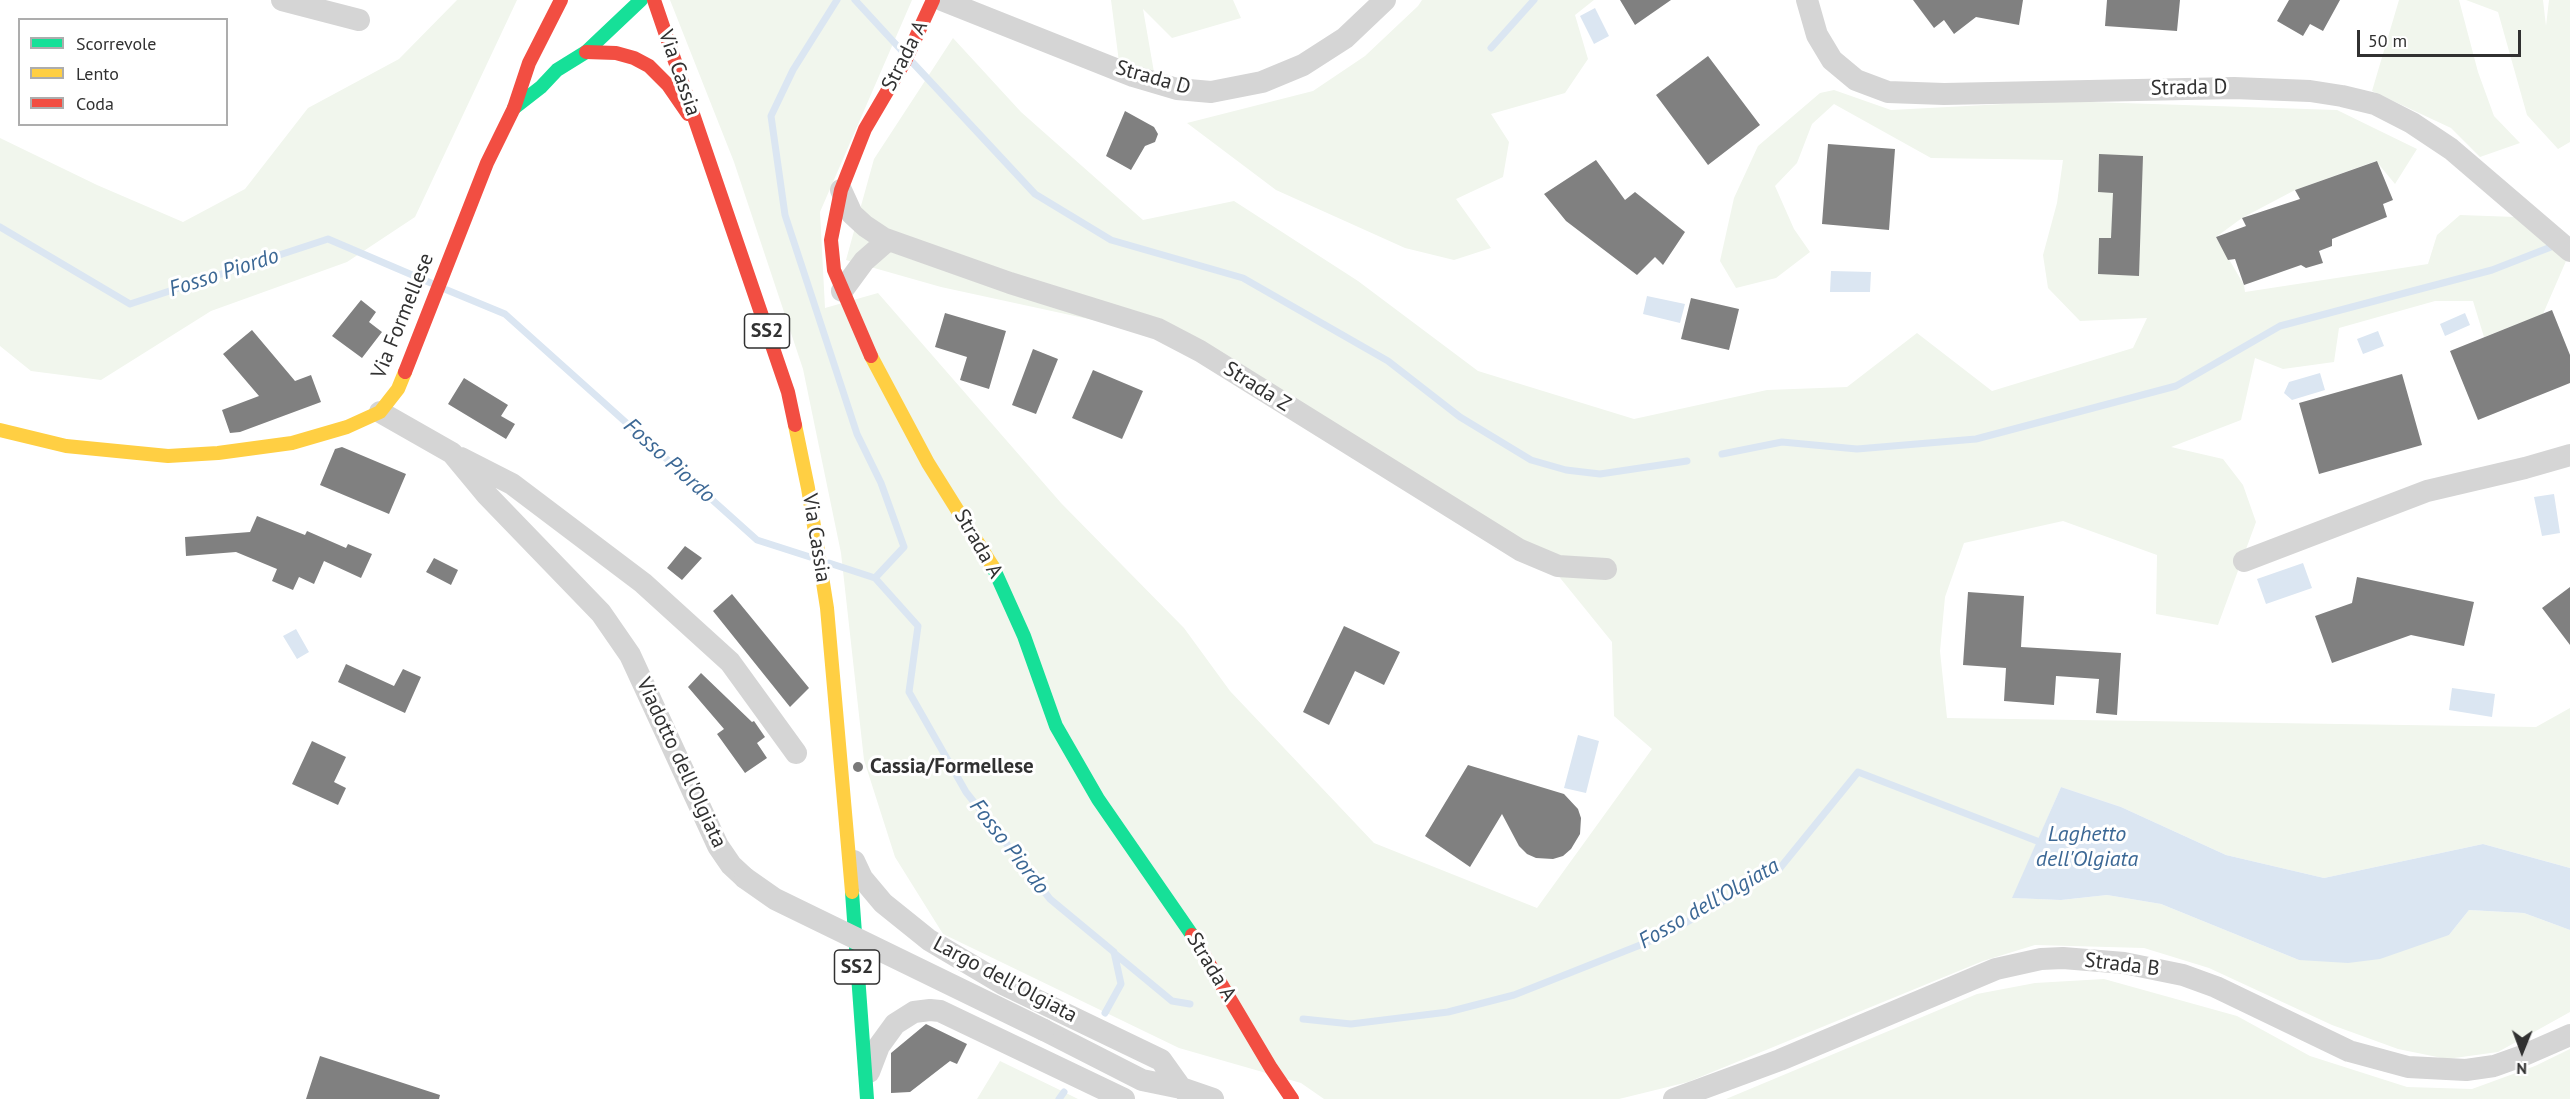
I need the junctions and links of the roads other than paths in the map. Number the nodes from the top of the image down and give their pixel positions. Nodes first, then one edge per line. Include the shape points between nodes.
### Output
1 (282, 0) edge
2 (641, 0) edge
3 (654, 0) edge
4 (933, 0) edge
5 (942, 0) edge
6 (1385, 0) edge
7 (1807, 0) edge
8 (562, 2) edge
9 (359, 20) dead end
10 (586, 52) junction
11 (514, 108) junction
12 (703, 141) junction
13 (841, 190) junction
14 (888, 240) junction
15 (2564, 246) edge
16 (842, 291) junction
17 (380, 412) junction
18 (0, 430) edge
19 (452, 453) junction
20 (2570, 455) edge
21 (2244, 561) dead end
22 (1606, 569) dead end
23 (796, 753) dead end
24 (849, 848) junction
25 (2570, 1035) edge
26 (1270, 1068) junction
27 (1142, 1080) junction
28 (866, 1092) edge
29 (1189, 1093) edge
30 (1124, 1099) edge
31 (1160, 1099) edge
32 (1213, 1099) edge
33 (1270, 1099) edge
34 (1292, 1099) edge
35 (1674, 1099) edge

1 - 9 street
2 - 10 street
3 - 12 street, Via Cassia / SS2
4 - 13 street, Strada A via 908,55 865,129
5 - 6 street, Strada D via 1133,76 1177,89 1211,92 1262,82 1303,65 1346,38
7 - 15 street, Strada D via 1817,35 1832,60 1856,80 1888,92 2270,88 2342,96 2374,105 2412,123 2451,149
8 - 11 street, Via Formellese via 529,63
10 - 11 street via 557,70
10 - 12 street via 600,50 634,58 660,75 683,104
11 - 17 street, Via Formellese via 487,163 398,389
12 - 24 street, Via Cassia / SS2 via 788,392 827,608
13 - 14 street, Strada Z via 852,214
13 - 16 street, Strada A via 831,261
14 - 16 street via 864,261
14 - 22 street, Strada Z via 1167,334 1526,553 1558,566
16 - 26 street, Strada A via 908,426 992,564 1024,636 1056,726 1098,799 1181,916
17 - 18 street, Via Formellese via 347,427 292,443 168,456 66,446
17 - 19 street, Viadotto dell'Olgiata
19 - 23 street via 512,484 643,583 730,662
19 - 27 street, Viadotto dell'Olgiata, bridge via 601,614 624,646 718,846 745,878 775,898
20 - 21 street via 2427,491
24 - 28 street, Via Cassia / SS2
24 - 29 street, Largo dell'Olgiata via 872,892 911,928 967,965 1161,1060
25 - 35 street, Strada B via 2494,1066 2466,1070 2408,1067 2349,1051 2183,975 2124,963 2041,959 1995,969 1780,1060
26 - 33 street
26 - 34 street, Strada A
27 - 29 street
27 - 31 street
28 - 30 street via 874,1056 890,1030 906,1016 930,1010 940,1011
29 - 32 street

